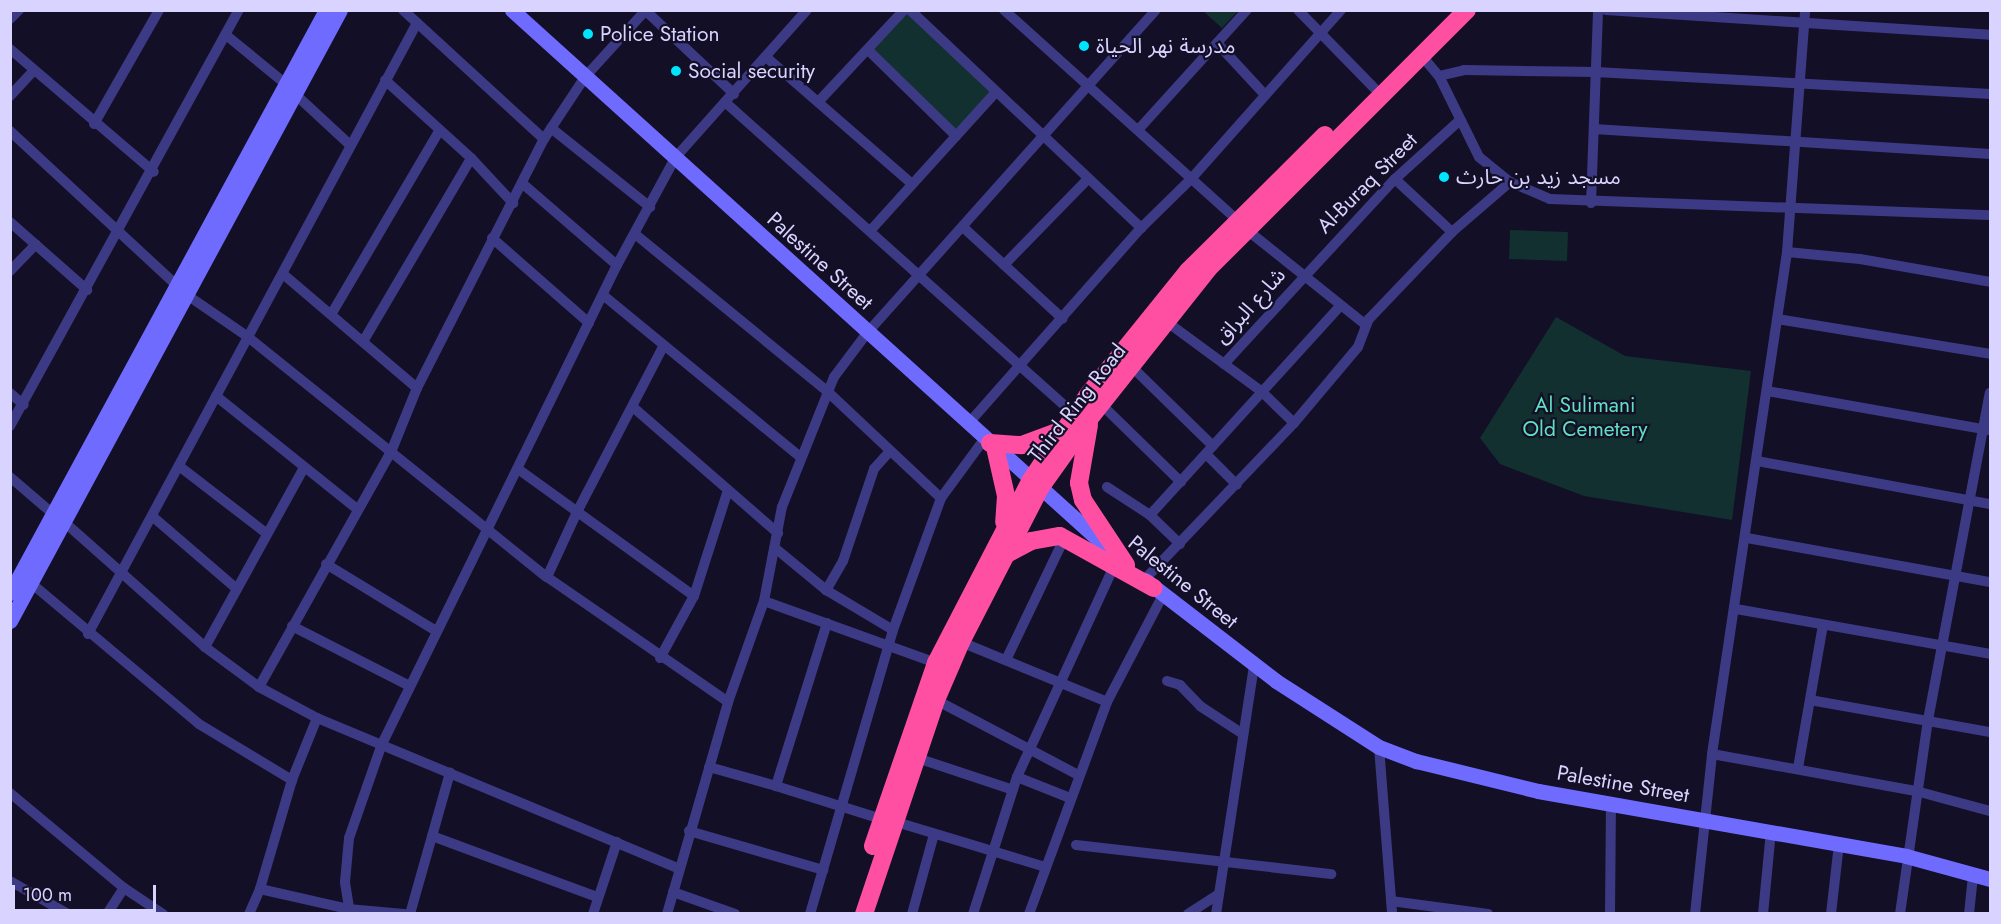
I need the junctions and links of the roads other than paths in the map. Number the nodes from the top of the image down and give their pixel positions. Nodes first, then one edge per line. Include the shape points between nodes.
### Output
1 (19, 10) edge
2 (159, 10) edge
3 (239, 10) edge
4 (326, 10) edge
5 (340, 10) edge
6 (403, 10) edge
7 (512, 10) edge
8 (807, 10) edge
9 (904, 10) edge
10 (910, 10) edge
11 (1004, 10) edge
12 (1156, 10) edge
13 (1247, 10) edge
14 (1298, 10) edge
15 (1341, 10) edge
16 (1454, 10) edge
17 (1467, 10) edge
18 (1598, 10) edge
19 (1606, 10) edge
20 (1805, 10) edge
21 (646, 11) edge
22 (10, 19) edge
23 (417, 23) junction
24 (1804, 23) junction
25 (1321, 33) junction
26 (226, 35) junction
27 (1990, 35) edge
28 (1217, 43) junction
29 (10, 49) edge
30 (868, 50) junction
31 (1422, 56) junction
32 (766, 57) junction
33 (34, 70) junction
34 (1596, 72) junction
35 (1438, 76) junction
36 (585, 77) junction
37 (385, 80) junction
38 (1801, 83) junction
39 (1088, 84) junction
40 (1374, 87) junction
41 (291, 90) junction
42 (995, 93) junction
43 (1990, 94) edge
44 (1265, 95) junction
45 (10, 96) edge
46 (729, 98) junction
47 (820, 100) junction
48 (1459, 121) junction
49 (94, 124) junction
50 (551, 128) junction
51 (1594, 129) junction
52 (440, 130) junction
53 (1138, 130) junction
54 (10, 131) edge
55 (956, 136) junction
56 (1044, 138) junction
57 (544, 139) junction
58 (1797, 140) junction
59 (350, 145) junction
60 (1990, 154) edge
61 (471, 158) junction
62 (675, 158) junction
63 (154, 172) junction
64 (1088, 179) junction
65 (1191, 179) junction
66 (1395, 179) junction
67 (1510, 182) junction
68 (523, 184) junction
69 (912, 184) junction
70 (1591, 202) junction
71 (513, 203) junction
72 (650, 207) junction
73 (1792, 207) junction
74 (1990, 215) edge
75 (10, 222) edge
76 (1242, 225) junction
77 (964, 228) junction
78 (1141, 228) junction
79 (870, 231) junction
80 (1452, 232) junction
81 (118, 233) junction
82 (635, 234) junction
83 (492, 238) junction
84 (36, 244) junction
85 (1787, 252) junction
86 (617, 265) junction
87 (1005, 265) junction
88 (10, 272) edge
89 (283, 274) junction
90 (1304, 274) junction
91 (919, 277) junction
92 (1990, 282) edge
93 (87, 290) junction
94 (182, 290) junction
95 (603, 295) junction
96 (1340, 306) junction
97 (332, 314) junction
98 (1063, 319) junction
99 (1777, 319) junction
100 (589, 322) junction
101 (1167, 322) junction
102 (1366, 325) junction
103 (867, 333) junction
104 (248, 337) junction
105 (364, 340) junction
106 (664, 345) junction
107 (1990, 354) edge
108 (1224, 364) junction
109 (1018, 367) junction
110 (1132, 368) junction
111 (417, 388) junction
112 (1261, 391) junction
113 (1767, 391) junction
114 (828, 392) junction
115 (10, 393) edge
116 (1990, 393) edge
117 (216, 396) junction
118 (24, 405) junction
119 (634, 408) junction
120 (1083, 417) junction
121 (1294, 423) junction
122 (968, 424) junction
123 (10, 426) edge
124 (1987, 430) edge
125 (990, 443) junction
126 (890, 451) junction
127 (1210, 451) junction
128 (391, 452) junction
129 (799, 456) junction
130 (1757, 461) junction
131 (178, 466) junction
132 (304, 468) junction
133 (518, 469) junction
134 (10, 477) edge
135 (1181, 483) junction
136 (1035, 484) junction
137 (1237, 485) junction
138 (1107, 487) dead end
139 (728, 490) junction
140 (941, 498) junction
141 (1971, 499) junction
142 (1990, 504) edge
143 (357, 509) junction
144 (577, 512) junction
145 (1150, 515) junction
146 (152, 516) junction
147 (57, 517) junction
148 (1004, 526) junction
149 (488, 530) junction
150 (266, 533) junction
151 (778, 533) junction
152 (1065, 537) junction
153 (1747, 538) junction
154 (1180, 544) junction
155 (775, 548) junction
156 (1003, 556) junction
157 (326, 564) junction
158 (1119, 566) junction
159 (120, 575) junction
160 (1956, 575) junction
161 (547, 577) junction
162 (1990, 582) edge
163 (31, 583) junction
164 (1154, 588) junction
165 (237, 589) junction
166 (826, 590) junction
167 (10, 593) edge
168 (694, 596) junction
169 (764, 601) junction
170 (1736, 609) junction
171 (10, 621) edge
172 (827, 623) junction
173 (1823, 625) junction
174 (292, 626) junction
175 (893, 630) junction
176 (436, 631) junction
177 (88, 634) junction
178 (961, 642) junction
179 (890, 644) junction
180 (205, 647) junction
181 (1943, 647) junction
182 (1990, 654) edge
183 (660, 658) junction
184 (1006, 660) junction
185 (936, 663) junction
186 (1254, 666) junction
187 (1167, 681) dead end
188 (1058, 682) junction
189 (410, 686) junction
190 (259, 687) junction
191 (936, 700) junction
192 (1810, 700) junction
193 (728, 702) junction
194 (1107, 702) junction
195 (317, 718) junction
196 (1928, 720) junction
197 (1990, 732) edge
198 (1243, 734) junction
199 (382, 744) junction
200 (1380, 747) junction
201 (1028, 751) junction
202 (1712, 754) junction
203 (914, 757) junction
204 (709, 767) junction
205 (1798, 768) junction
206 (450, 773) junction
207 (1078, 775) junction
208 (1017, 777) junction
209 (292, 780) junction
210 (776, 786) junction
211 (1013, 790) junction
212 (1916, 791) junction
213 (10, 793) edge
214 (1070, 798) junction
215 (1611, 802) junction
216 (840, 805) junction
217 (1990, 811) edge
218 (887, 820) junction
219 (1704, 820) junction
220 (689, 831) junction
221 (1771, 831) junction
222 (934, 834) junction
223 (432, 836) junction
224 (617, 842) junction
225 (1839, 844) junction
226 (1076, 845) dead end
227 (993, 854) junction
228 (1906, 856) junction
229 (1223, 862) junction
230 (1045, 867) junction
231 (677, 868) junction
232 (823, 870) junction
233 (1331, 874) dead end
234 (1973, 876) junction
235 (1990, 879) edge
236 (10, 881) edge
237 (124, 888) junction
238 (260, 890) junction
239 (674, 892) junction
240 (1219, 894) junction
241 (597, 897) junction
242 (1391, 901) junction
243 (349, 911) edge
244 (250, 913) edge
245 (1487, 913) edge
246 (68, 914) edge
247 (107, 914) edge
248 (162, 914) edge
249 (404, 914) edge
250 (410, 914) edge
251 (593, 914) edge
252 (667, 914) edge
253 (735, 914) edge
254 (810, 914) edge
255 (853, 914) edge
256 (864, 914) edge
257 (912, 914) edge
258 (973, 914) edge
259 (1029, 914) edge
260 (1188, 914) edge
261 (1216, 914) edge
262 (1392, 914) edge
263 (1610, 914) edge
264 (1695, 914) edge
265 (1763, 914) edge
266 (1831, 914) edge
267 (1900, 914) edge
268 (1969, 914) edge

1 - 22 street
2 - 49 street
3 - 26 street
4 - 41 street
5 - 41 street
6 - 23 street
7 - 36 street, Palestine Street
8 - 32 street
9 - 30 street
10 - 42 street
11 - 39 street
12 - 39 street
13 - 28 street
14 - 25 street
15 - 25 street
16 - 40 highway, Third Ring Road
17 - 31 highway, Third Ring Road
18 - 34 street
19 - 24 street
20 - 24 street
21 - 36 street
21 - 46 street
23 - 37 street
23 - 57 street
24 - 27 street
24 - 38 street
25 - 40 street
25 - 44 street
26 - 41 street
26 - 63 street
28 - 44 street
28 - 53 street
29 - 33 street
30 - 47 street
30 - 55 street
31 - 35 street
31 - 76 highway, Third Ring Road
32 - 46 street
32 - 47 street
33 - 45 street
33 - 49 street
34 - 35 street via 1464,70
34 - 38 street
34 - 51 street
35 - 48 street
36 - 50 street
36 - 62 street, Palestine Street
37 - 52 street
37 - 59 street
38 - 43 street
38 - 58 street
39 - 53 street
39 - 56 street
40 - 76 highway, Third Ring Road
41 - 59 street
41 - 94 street
42 - 55 street
42 - 56 street
44 - 65 street
46 - 62 street
46 - 79 street
47 - 69 street
48 - 66 street, Al-Buraq Street
48 - 67 street via 1479,157
49 - 63 street
50 - 57 street
50 - 72 street
51 - 58 street
51 - 70 street
52 - 61 street
52 - 97 street
53 - 65 street
54 - 81 street
55 - 69 street
56 - 64 street
56 - 77 street
57 - 68 street
58 - 60 street
58 - 73 street
59 - 89 street
61 - 71 street
61 - 105 street
62 - 72 street
62 - 103 street, Palestine Street
63 - 81 street
64 - 78 street
64 - 87 street
65 - 76 street
65 - 78 street
66 - 80 street
66 - 90 street, Al-Buraq Street
67 - 70 street via 1550,199
67 - 80 street
68 - 71 street
68 - 86 street
69 - 79 street
70 - 73 street
71 - 83 street
72 - 82 street
73 - 74 street
73 - 85 street
75 - 84 street
76 - 90 street
76 - 101 highway, Third Ring Road
76 - 120 highway, Third Ring Road via 1188,271
77 - 87 street
77 - 91 street
78 - 98 street
79 - 91 street
80 - 102 street
81 - 93 street
81 - 94 street
82 - 86 street
82 - 114 street
83 - 100 street
83 - 111 street
84 - 88 street
84 - 93 street
85 - 92 street via 1860,259
85 - 99 street
86 - 95 street
87 - 98 street
89 - 97 street
89 - 104 street
90 - 96 street
90 - 108 street, شارع البراق
91 - 103 street
91 - 109 street
93 - 118 street
94 - 104 street
94 - 147 street
95 - 100 street
95 - 106 street
96 - 102 street
96 - 112 street
97 - 105 street
98 - 109 street
99 - 107 street
99 - 113 street
100 - 133 street
101 - 108 street
101 - 110 highway, Third Ring Road
102 - 121 street via 1358,347
103 - 114 street via 834,377
103 - 122 street, Palestine Street
104 - 117 street
104 - 128 street
105 - 111 street
106 - 119 street
106 - 129 street
108 - 112 street
109 - 120 street
109 - 122 street
110 - 120 highway, Third Ring Road
110 - 127 street
111 - 128 street
112 - 121 street
112 - 127 street
113 - 124 street
113 - 130 street
114 - 126 street
114 - 129 street
115 - 118 street
116 - 124 street
117 - 131 street
117 - 132 street
118 - 123 street
119 - 139 street
119 - 144 street
120 - 125 highway via 1022,445
120 - 135 street
120 - 136 highway, Third Ring Road
120 - 136 highway, Third Ring Road
120 - 158 highway via 1079,483 1083,500
121 - 137 street
122 - 125 street, Palestine Street
124 - 141 street
125 - 136 street, Palestine Street
125 - 140 street
125 - 148 highway via 1006,496
126 - 140 street
126 - 166 street via 874,470 843,561
127 - 135 street
127 - 137 street
128 - 143 street
128 - 149 street
129 - 151 street
130 - 141 street
130 - 153 street
131 - 146 street
131 - 150 street
132 - 143 street
132 - 150 street
133 - 144 street
133 - 149 street
134 - 147 street
135 - 145 street
136 - 148 highway, Third Ring Road
136 - 156 highway, Third Ring Road
136 - 158 street, Palestine Street
137 - 154 street
138 - 145 street
139 - 151 street
139 - 168 street
140 - 175 street
141 - 142 street
141 - 160 street
143 - 157 street
144 - 161 street
144 - 168 street
145 - 154 street
146 - 159 street
146 - 165 street
147 - 159 street
147 - 163 street
147 - 167 street
148 - 185 highway, Third Ring Road
149 - 161 street
149 - 176 street
150 - 165 street
151 - 155 street
152 - 156 highway via 1047,535
152 - 158 highway
152 - 184 street
153 - 160 street
153 - 170 street
154 - 164 street
155 - 166 street
155 - 169 street
156 - 178 highway, Third Ring Road
157 - 174 street
157 - 176 street
158 - 164 highway
158 - 188 street
159 - 177 street
159 - 180 street
160 - 162 street
160 - 181 street
161 - 183 street
163 - 171 street
163 - 177 street
164 - 186 street, Palestine Street
164 - 194 street
165 - 180 street
166 - 175 street
168 - 183 street
169 - 172 street
169 - 193 street
170 - 173 street
170 - 202 street
172 - 179 street
172 - 210 street
173 - 181 street
173 - 192 street
174 - 189 street
174 - 190 street
175 - 179 street
176 - 189 street
177 - 209 street via 199,724
178 - 184 street
178 - 191 highway, Third Ring Road
179 - 185 street
179 - 216 street
180 - 190 street
181 - 182 street
181 - 196 street
183 - 193 street
184 - 188 street
185 - 218 highway, Third Ring Road
186 - 198 street
186 - 200 street, Palestine Street
187 - 198 street via 1180,685 1200,706
188 - 194 street
188 - 201 street
189 - 199 street
190 - 195 street
191 - 201 street
191 - 203 highway, Third Ring Road
192 - 196 street
192 - 205 street
193 - 204 street
194 - 207 street
195 - 199 street
195 - 209 street
196 - 197 street
196 - 212 street
198 - 229 street
199 - 206 street
199 - 243 street via 349,838 345,882
200 - 215 street, Palestine Street via 1473,776
200 - 242 street
201 - 207 street
201 - 208 street
202 - 205 street
202 - 219 street
203 - 211 street
203 - 218 highway, Third Ring Road
204 - 210 street
204 - 220 street
205 - 212 street
206 - 223 street
206 - 224 street
207 - 214 street
208 - 211 street
208 - 214 street
209 - 238 street
210 - 216 street
211 - 227 street
212 - 217 street
212 - 228 street
213 - 237 street
214 - 230 street
215 - 219 street, Palestine Street
215 - 263 street
216 - 218 street
216 - 232 street
218 - 222 street
218 - 255 highway, Third Ring Road
218 - 256 highway, Third Ring Road
219 - 221 street, Palestine Street
219 - 264 street
220 - 231 street
220 - 232 street
221 - 225 street, Palestine Street
221 - 265 street
222 - 227 street
222 - 257 street
223 - 241 street
223 - 250 street
224 - 231 street
224 - 241 street
225 - 228 street, Palestine Street
225 - 266 street
226 - 229 street
227 - 230 street
227 - 258 street
228 - 234 street, Palestine Street
228 - 267 street
229 - 233 street
229 - 240 street
230 - 259 street
231 - 239 street
232 - 254 street
234 - 235 street, Palestine Street
234 - 268 street
236 - 246 street
237 - 247 street
237 - 248 street
238 - 243 street
238 - 244 street
239 - 252 street
239 - 253 street
240 - 260 street
240 - 261 street
241 - 251 street
242 - 245 street
242 - 262 street
243 - 249 street

